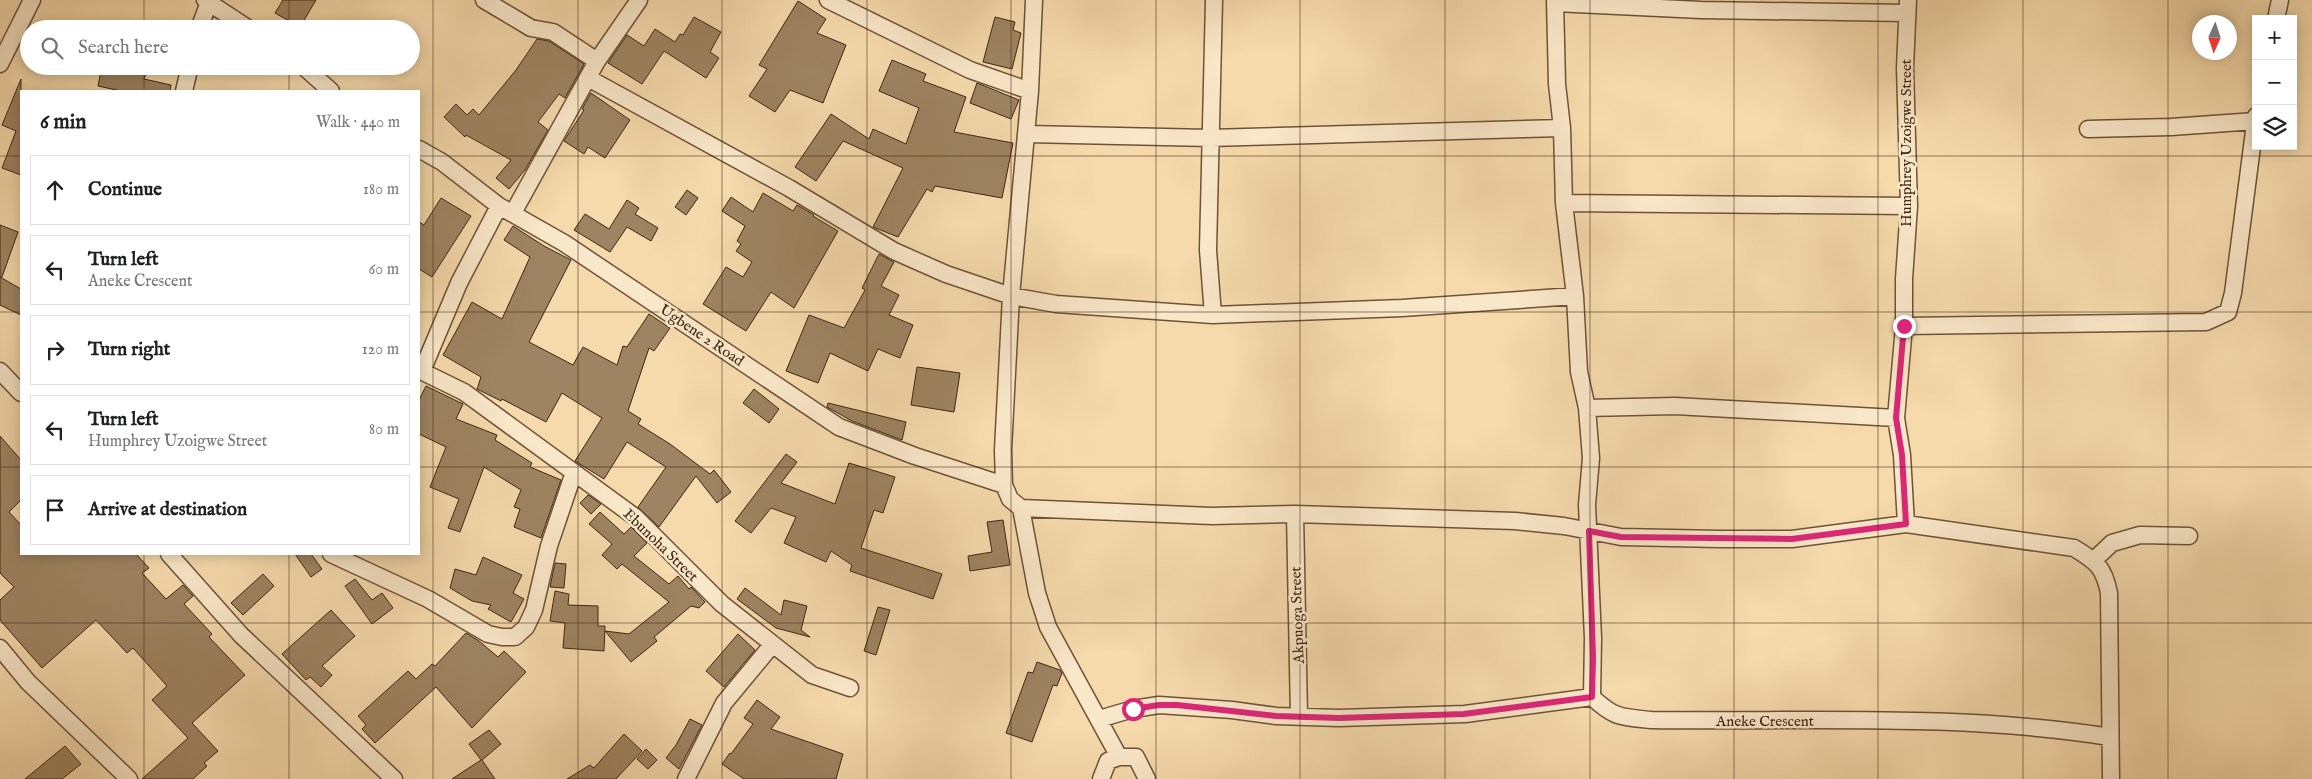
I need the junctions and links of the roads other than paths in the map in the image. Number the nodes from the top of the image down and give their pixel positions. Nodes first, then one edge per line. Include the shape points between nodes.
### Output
1 (32, 0) edge
2 (484, 0) edge
3 (639, 0) edge
4 (828, 0) edge
5 (1034, 0) edge
6 (1214, 0) edge
7 (2280, 0) edge
8 (207, 1) edge
9 (1555, 2) edge
10 (1908, 7) edge
11 (2277, 15) edge
12 (22, 20) edge
13 (202, 20) edge
14 (236, 20) edge
15 (20, 24) edge
16 (597, 62) junction
17 (0, 64) edge
18 (188, 75) edge
19 (313, 75) edge
20 (588, 78) junction
21 (184, 90) edge
22 (330, 90) edge
23 (1030, 91) junction
24 (2252, 118) edge
25 (1562, 128) junction
26 (2088, 129) dead end
27 (1027, 134) junction
28 (1210, 138) junction
29 (2252, 142) edge
30 (420, 150) edge
31 (1564, 203) junction
32 (1909, 206) junction
33 (506, 209) junction
34 (1011, 296) junction
35 (1575, 296) junction
36 (1213, 315) junction
37 (1904, 326) junction
38 (421, 370) edge
39 (0, 371) edge
40 (20, 392) edge
41 (1587, 408) junction
42 (1896, 418) junction
43 (574, 472) junction
44 (1004, 485) junction
45 (1021, 508) junction
46 (1295, 514) junction
47 (1906, 524) junction
48 (1589, 531) junction
49 (2189, 536) dead end
50 (333, 555) edge
51 (177, 557) edge
52 (2094, 560) junction
53 (772, 645) junction
54 (0, 648) edge
55 (850, 688) dead end
56 (1592, 697) junction
57 (1299, 716) junction
58 (1099, 719) junction
59 (2110, 737) junction
60 (1119, 757) junction
61 (129, 779) edge
62 (394, 779) edge
63 (686, 779) edge
64 (1101, 779) edge
65 (1147, 779) edge
66 (2111, 779) edge

1 - 12 street
2 - 16 street via 530,28 553,32
3 - 16 street
4 - 23 street via 970,70
5 - 23 street
6 - 28 street
7 - 11 street
8 - 13 street
8 - 14 street
9 - 10 street via 1701,10
9 - 25 street via 1557,84
10 - 32 street, Humphrey Uzoigwe Street via 1905,68
15 - 17 street
16 - 20 street
18 - 21 street
19 - 22 street
20 - 33 street
20 - 34 street via 789,188 894,250 946,274
23 - 27 street
24 - 26 street via 2171,127
25 - 28 street
25 - 31 street
27 - 28 street
27 - 34 street
28 - 36 street via 1208,250
29 - 37 street via 2228,312 2206,322
30 - 33 street, Ugbene 2 Road
31 - 32 street
31 - 35 street
32 - 37 street, Humphrey Uzoigwe Street
33 - 38 street via 460,283
33 - 44 street, Ugbene 2 Road via 597,265 839,426 915,456
34 - 36 street via 1072,305
34 - 44 street
35 - 36 street via 1402,308
35 - 41 street via 1578,372
37 - 42 street, Humphrey Uzoigwe Street
38 - 43 street, Ebunoha Street via 464,392
39 - 40 street
41 - 42 street via 1675,406
41 - 48 street via 1591,458 1587,505
42 - 47 street, Humphrey Uzoigwe Street
43 - 50 street via 549,546 534,610 526,627 515,637 488,634 428,599
43 - 53 street, Ebunoha Street via 635,517 722,604
44 - 45 street via 1010,499
45 - 46 street via 1212,516
45 - 58 street via 1037,593 1048,627
46 - 48 street via 1515,521
46 - 57 street, Akpuoga Street
47 - 48 street via 1792,539 1621,537
47 - 52 street via 2074,548
48 - 56 street
49 - 52 street via 2140,535 2112,543
51 - 62 street via 241,636
52 - 59 street via 2106,577 2109,593
53 - 55 street, Ebunoha Street via 812,675
53 - 63 street via 724,703
54 - 61 street via 28,682
56 - 57 street via 1464,714
56 - 59 street, Aneke Crescent via 1618,717 1651,720 1947,722 2060,729
57 - 58 street via 1159,705
58 - 60 street
59 - 66 street
60 - 64 street via 1108,760
60 - 65 street via 1136,758

